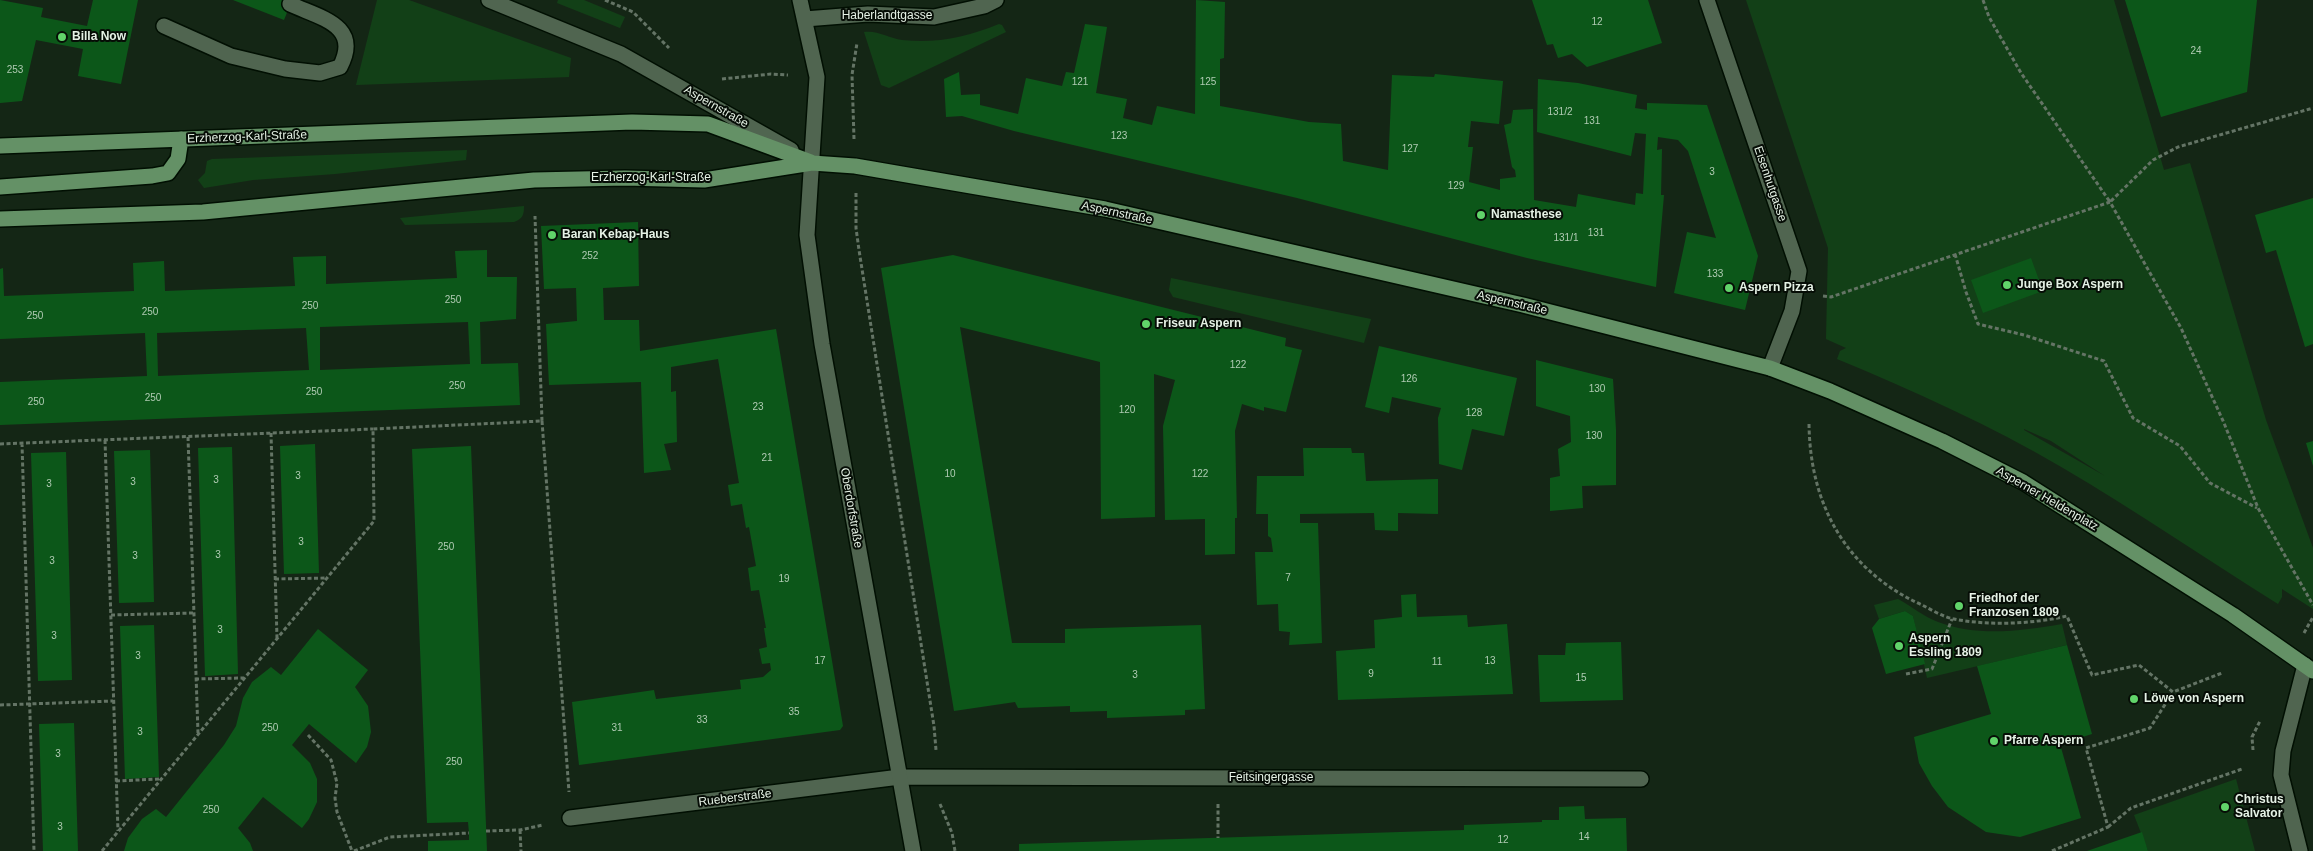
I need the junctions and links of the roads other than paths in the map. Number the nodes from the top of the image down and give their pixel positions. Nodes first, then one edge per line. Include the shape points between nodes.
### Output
1 (489, 0) edge
2 (800, 0) edge
3 (996, 0) edge
4 (1707, 0) edge
5 (290, 4) dead end
6 (805, 19) junction
7 (164, 26) dead end
8 (180, 139) junction
9 (0, 146) edge
10 (812, 163) junction
11 (0, 187) edge
12 (0, 220) edge
13 (1770, 368) junction
14 (2309, 668) edge
15 (900, 777) junction
16 (1641, 779) dead end
17 (570, 818) road end
18 (913, 851) edge
19 (2300, 851) edge

1 - 10 street, Aspernstraße via 621,54
2 - 6 street, Oberdorfstraße
3 - 6 street, Haberlandtgasse via 984,6 934,17 868,14
4 - 13 street, Eisenhutgasse via 1799,271 1792,311
5 - 7 street via 341,29 346,39 346,54 340,67 320,73 267,65 231,56
6 - 10 street, Oberdorfstraße via 817,77
8 - 9 main road, Erzherzog-Karl-Straße
8 - 10 main road, Erzherzog-Karl-Straße via 632,122 708,124
8 - 11 main road via 178,159 168,172 152,176
10 - 12 main road, Erzherzog-Karl-Straße via 704,180 534,180 203,212
10 - 13 main road, Aspernstraße via 855,166 1105,209 1523,305
10 - 15 street, Oberdorfstraße via 808,236 822,344
13 - 14 main road, Asperner Heldenplatz via 1942,441 2022,482 2233,615
14 - 19 street, Asperner Heldenplatz via 2283,751 2281,775
15 - 16 street, Feitsingergasse
15 - 17 street, Rueberstraße
15 - 18 street, Oberdorfstraße

